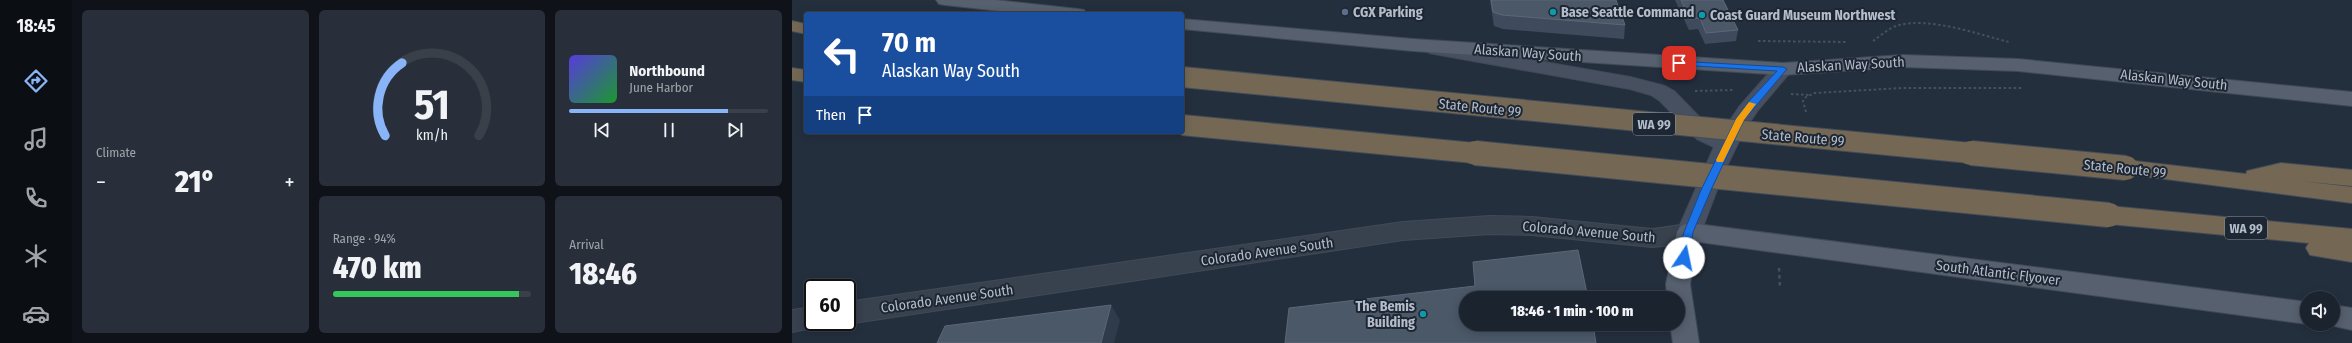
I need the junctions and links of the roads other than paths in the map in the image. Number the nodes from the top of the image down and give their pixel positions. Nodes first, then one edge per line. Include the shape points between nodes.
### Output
1 (945, 0) edge
2 (1059, 12) edge
3 (1184, 24) edge
4 (792, 26) edge
5 (804, 29) edge
6 (1413, 45) junction
7 (1783, 69) junction
8 (792, 74) edge
9 (804, 76) edge
10 (1184, 77) edge
11 (2352, 99) edge
12 (1184, 125) edge
13 (1727, 145) junction
14 (2352, 178) edge
15 (2237, 182) junction
16 (2352, 194) edge
17 (2139, 218) junction
18 (1688, 232) junction
19 (2352, 238) edge
20 (2352, 253) edge
21 (856, 312) edge
22 (2300, 312) edge
23 (2340, 317) edge
24 (804, 319) edge
25 (2352, 319) edge
26 (792, 321) edge
27 (1686, 343) edge

1 - 2 main road
3 - 6 main road, Alaskan Way South
4 - 5 highway
6 - 7 main road, Alaskan Way South
6 - 13 main road via 1658,90 1704,134
7 - 11 main road, Alaskan Way South via 1903,61 2018,65
7 - 13 main road via 1740,119
8 - 9 highway
10 - 15 highway, State Route 99 / WA 99, bridge via 2118,167
12 - 17 highway, WA 99, bridge
13 - 18 main road
14 - 15 highway via 2281,171
15 - 16 highway, State Route 99 / WA 99
17 - 19 highway, WA 99
17 - 20 highway
18 - 21 street, Colorado Avenue South via 1672,237 1652,238 1532,226 1490,225 1403,231
18 - 22 main road, South Atlantic Flyover
18 - 27 main road via 1678,284
23 - 25 main road
24 - 26 street

